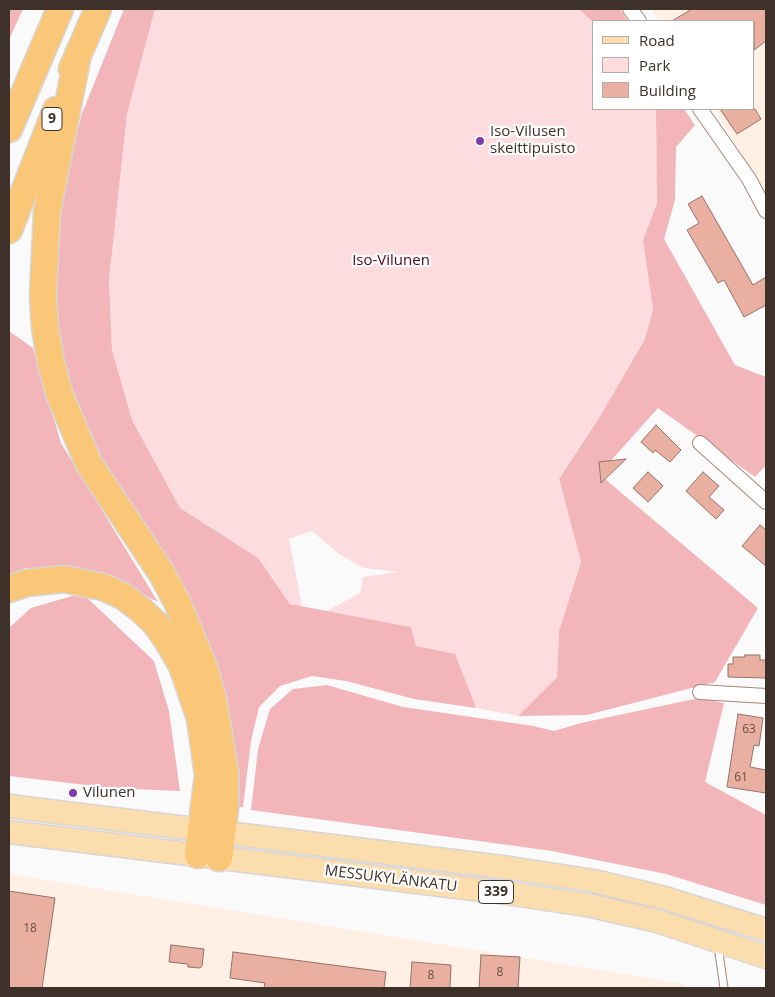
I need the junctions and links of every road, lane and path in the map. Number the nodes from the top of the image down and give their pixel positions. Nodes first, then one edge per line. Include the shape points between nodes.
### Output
1 (60, 9) edge
2 (98, 9) edge
3 (630, 9) edge
4 (638, 20) edge
5 (78, 54) junction
6 (33, 70) junction
7 (9, 108) edge
8 (701, 110) edge
9 (9, 129) edge
10 (766, 210) edge
11 (9, 230) edge
12 (700, 443) dead end
13 (766, 502) edge
14 (9, 589) edge
15 (700, 692) dead end
16 (766, 696) edge
17 (9, 806) edge
18 (9, 832) edge
19 (210, 845) junction
20 (766, 930) edge
21 (717, 940) junction
22 (766, 958) edge
23 (724, 988) edge

1 - 6 highway
2 - 5 highway, 9
3 - 4 street
5 - 11 highway, 9
5 - 19 highway via 47,212 43,295 50,363 60,396 89,464 178,602 204,667 225,771
6 - 7 highway
6 - 9 highway
8 - 10 street via 749,178
12 - 13 street
14 - 19 highway via 46,580 82,581 123,596 155,623 182,666 200,718 208,775
15 - 16 street
17 - 19 main road, MESSUKYLÄNKATU / 339
18 - 19 main road, MESSUKYLÄNKATU / 339
19 - 20 main road, MESSUKYLÄNKATU / 339 via 500,867 594,882 665,898
19 - 21 main road, MESSUKYLÄNKATU / 339 via 592,906 656,920
21 - 22 main road, MESSUKYLÄNKATU / 339
21 - 23 lane

